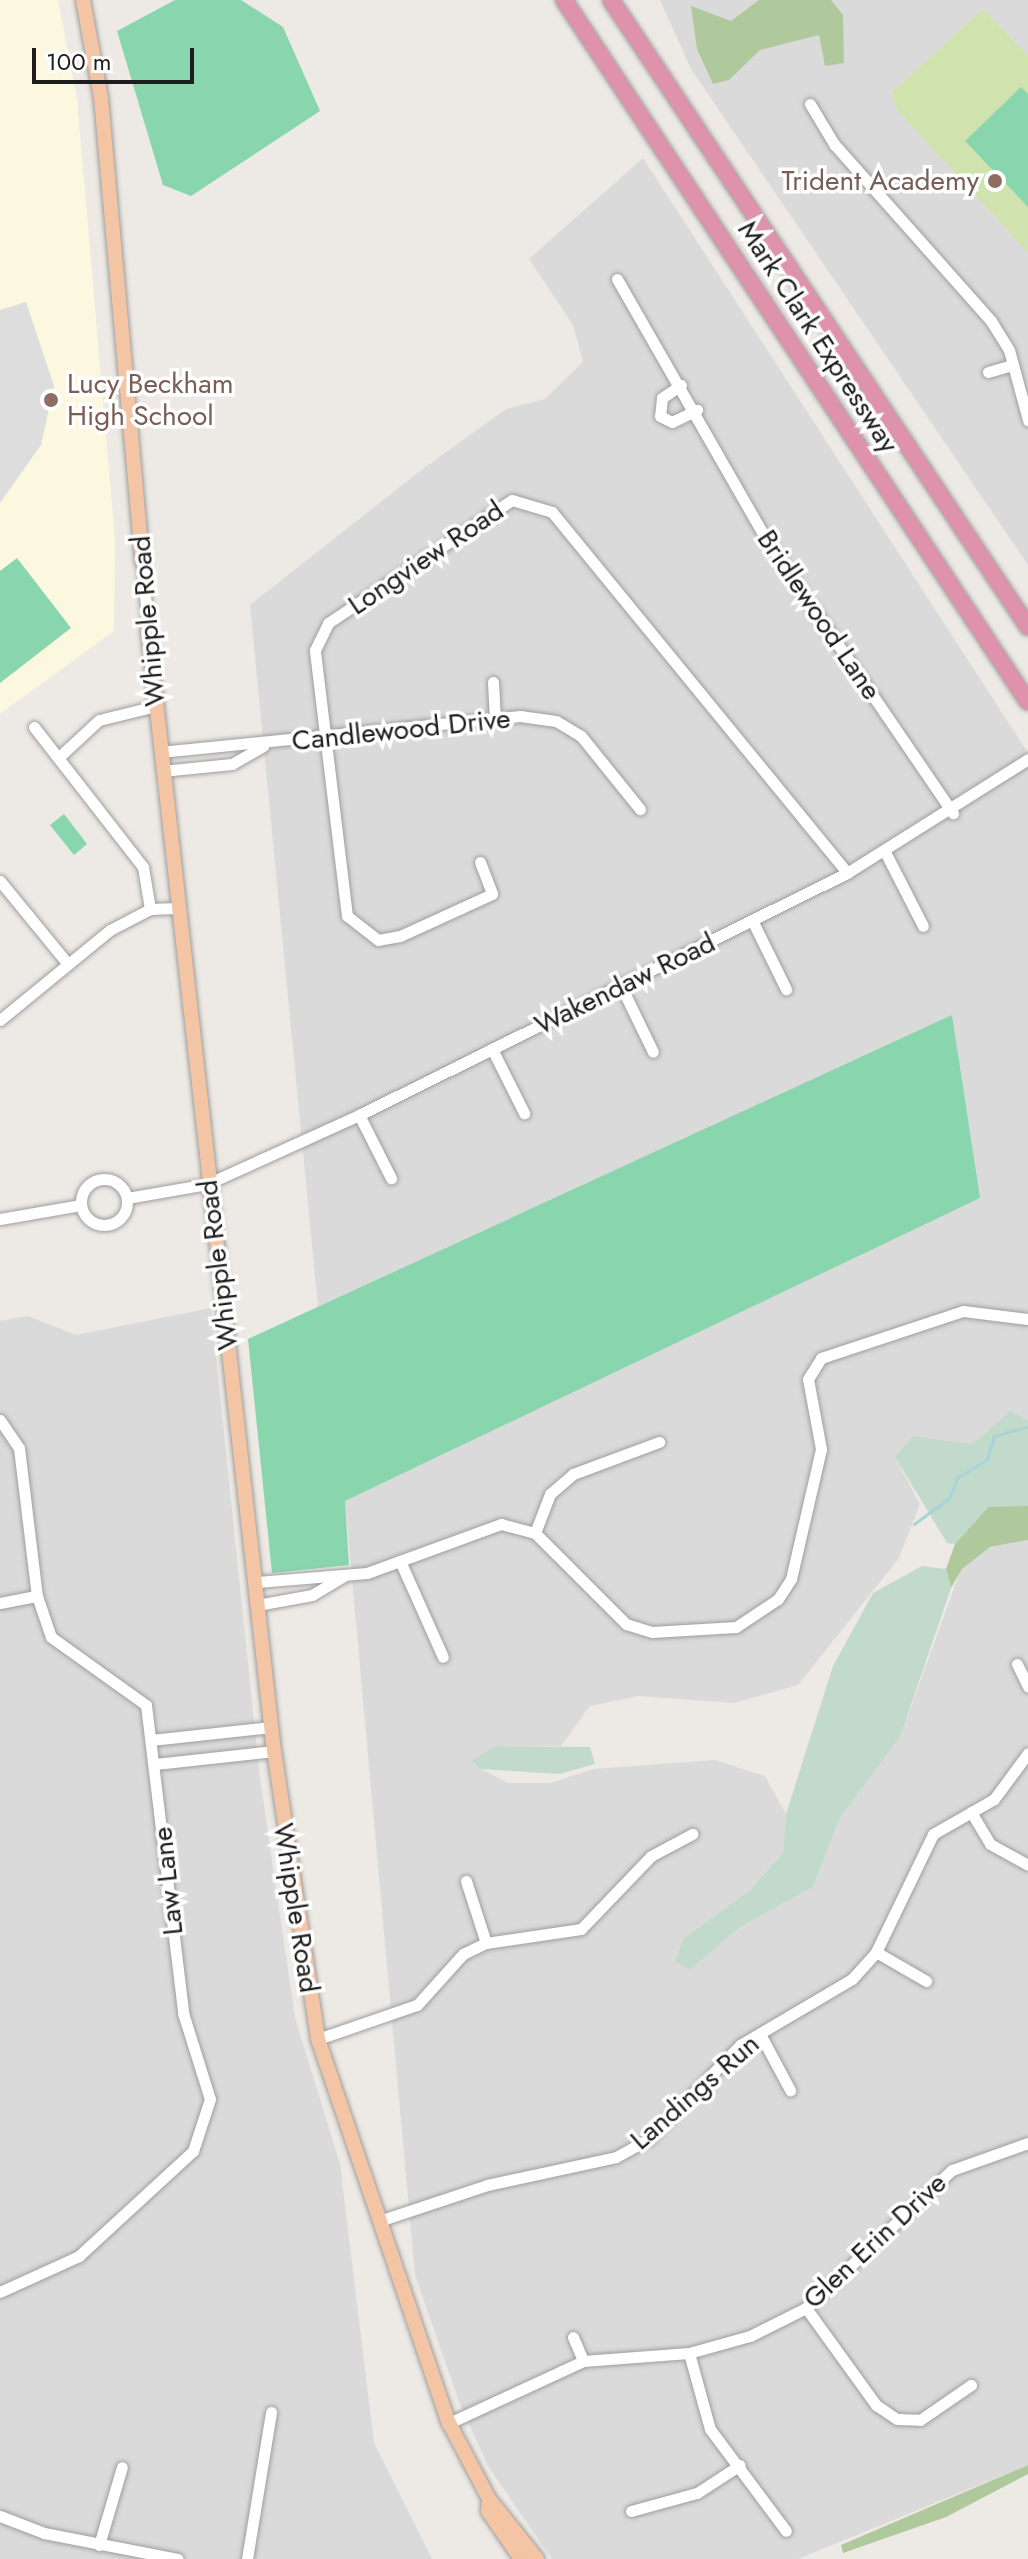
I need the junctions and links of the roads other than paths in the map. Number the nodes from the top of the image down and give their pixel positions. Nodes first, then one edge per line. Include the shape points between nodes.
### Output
1 (564, 0) edge
2 (612, 0) edge
3 (85, 3) edge
4 (810, 104) dead end
5 (617, 279) dead end
6 (1013, 365) junction
7 (988, 372) dead end
8 (681, 385) junction
9 (697, 410) junction
10 (1028, 420) edge
11 (142, 561) joint
12 (1028, 627) edge
13 (148, 630) joint
14 (493, 682) dead end
15 (1028, 702) edge
16 (156, 706) junction
17 (495, 717) junction
18 (34, 727) dead end
19 (321, 740) junction
20 (267, 744) junction
21 (160, 752) junction
22 (59, 757) junction
23 (1028, 759) edge
24 (162, 771) junction
25 (640, 809) dead end
26 (953, 813) junction
27 (885, 852) junction
28 (480, 862) dead end
29 (847, 873) junction
30 (0, 881) edge
31 (177, 908) junction
32 (150, 909) junction
33 (753, 922) junction
34 (923, 926) dead end
35 (67, 963) junction
36 (621, 986) junction
37 (786, 989) dead end
38 (0, 1020) edge
39 (492, 1049) junction
40 (653, 1052) dead end
41 (524, 1113) dead end
42 (359, 1115) junction
43 (391, 1178) dead end
44 (207, 1184) junction
45 (127, 1198) junction
46 (81, 1205) junction
47 (0, 1219) edge
48 (1028, 1319) edge
49 (0, 1420) edge
50 (659, 1442) dead end
51 (535, 1533) junction
52 (400, 1561) junction
53 (345, 1576) junction
54 (257, 1582) junction
55 (37, 1596) junction
56 (0, 1603) edge
57 (257, 1605) junction
58 (443, 1657) dead end
59 (1017, 1664) dead end
60 (1028, 1687) edge
61 (271, 1727) junction
62 (151, 1740) junction
63 (274, 1751) junction
64 (1028, 1753) edge
65 (155, 1764) junction
66 (971, 1812) junction
67 (692, 1834) dead end
68 (1028, 1865) edge
69 (466, 1881) dead end
70 (486, 1943) junction
71 (876, 1952) junction
72 (926, 1981) dead end
73 (760, 2034) junction
74 (318, 2039) junction
75 (790, 2090) dead end
76 (1028, 2143) edge
77 (382, 2220) junction
78 (0, 2292) edge
79 (806, 2308) junction
80 (573, 2337) dead end
81 (689, 2353) junction
82 (583, 2361) junction
83 (971, 2385) dead end
84 (271, 2412) dead end
85 (449, 2423) junction
86 (740, 2465) junction
87 (122, 2467) dead end
88 (489, 2499) junction
89 (631, 2511) dead end
90 (1, 2520) edge
91 (786, 2531) dead end
92 (99, 2545) junction
93 (178, 2559) edge
94 (247, 2559) edge
95 (521, 2559) edge
96 (537, 2559) edge

1 - 15 highway, Mark Clark Expressway
2 - 12 highway, Mark Clark Expressway
3 - 11 main road, Whipple Road
4 - 6 street via 834,144 991,321
5 - 8 street, Bridlewood Lane
6 - 7 street
6 - 10 street
8 - 9 street, Bridlewood Lane
8 - 9 street via 662,398 660,416 672,422
9 - 26 street, Bridlewood Lane via 766,539
11 - 13 street, Whipple Road
13 - 16 main road, Whipple Road
14 - 17 street
16 - 21 main road, Whipple Road
16 - 22 street via 99,720
17 - 19 street, Candlewood Drive
17 - 25 street, Candlewood Drive via 556,721 581,736
18 - 22 street
19 - 20 street, Candlewood Drive
19 - 28 street, Longview Road via 341,896 360,931 378,940 400,936 492,894
19 - 29 street, Longview Road via 314,666 328,623 499,505 539,503 732,723
20 - 21 street, Candlewood Drive
20 - 24 street, Candlewood Drive via 232,764
21 - 24 main road, Whipple Road
22 - 32 street via 143,867
23 - 26 street, Wakendaw Road
24 - 31 main road, Whipple Road
26 - 27 street, Wakendaw Road
27 - 29 street, Wakendaw Road
27 - 34 street
29 - 33 street, Wakendaw Road
30 - 35 street
31 - 32 street
31 - 44 main road, Whipple Road
32 - 35 street
33 - 36 street, Wakendaw Road
33 - 37 street
35 - 38 street
36 - 39 street, Wakendaw Road
36 - 40 street
39 - 41 street
39 - 42 street, Wakendaw Road
42 - 43 street
42 - 44 street, Wakendaw Road
44 - 45 street, Wakendaw Road
44 - 54 main road, Whipple Road
45 - 46 street via 104,1178 89,1183
45 - 46 street via 125,1213 107,1225 87,1218
46 - 47 street
48 - 51 street via 963,1311 821,1358 808,1379 821,1449 791,1579 778,1599 736,1627 652,1632 626,1624
49 - 55 street, Law Lane via 19,1448
50 - 51 street via 573,1474 550,1494
51 - 52 street via 501,1524 469,1530
52 - 53 street
52 - 58 street
53 - 54 street
53 - 57 street via 312,1595
54 - 57 main road, Whipple Road
55 - 56 street
55 - 62 street, Law Lane via 51,1637 146,1705
57 - 61 main road, Whipple Road
59 - 60 street
61 - 62 street
61 - 63 main road, Whipple Road
62 - 65 street, Law Lane
63 - 65 street
63 - 74 main road, Whipple Road
64 - 66 street, Landings Run via 994,1799
65 - 78 street, Law Lane via 183,2013 210,2099 204,2129 193,2151 79,2256
66 - 68 street via 990,1844
66 - 71 street, Landings Run via 947,1822 923,1848
67 - 70 street via 651,1856 581,1929
69 - 70 street
70 - 74 street via 463,1954 417,2005
71 - 72 street
71 - 73 street, Landings Run via 836,1994
73 - 75 street
73 - 77 street, Landings Run via 740,2045 649,2139 616,2157 487,2185
74 - 77 main road, Whipple Road
76 - 79 street, Glen Erin Drive via 952,2170
77 - 85 main road, Whipple Road
79 - 81 street, Glen Erin Drive via 750,2336
79 - 83 street via 876,2405 897,2419 920,2420
80 - 82 street
81 - 82 street, Glen Erin Drive
81 - 86 street via 699,2408
82 - 85 street, Glen Erin Drive
84 - 94 street
85 - 88 main road, Whipple Road
86 - 89 street via 697,2493
86 - 91 street
87 - 92 street
88 - 95 main road, Whipple Road via 488,2511
88 - 96 main road, Whipple Road
90 - 92 street
92 - 93 street

